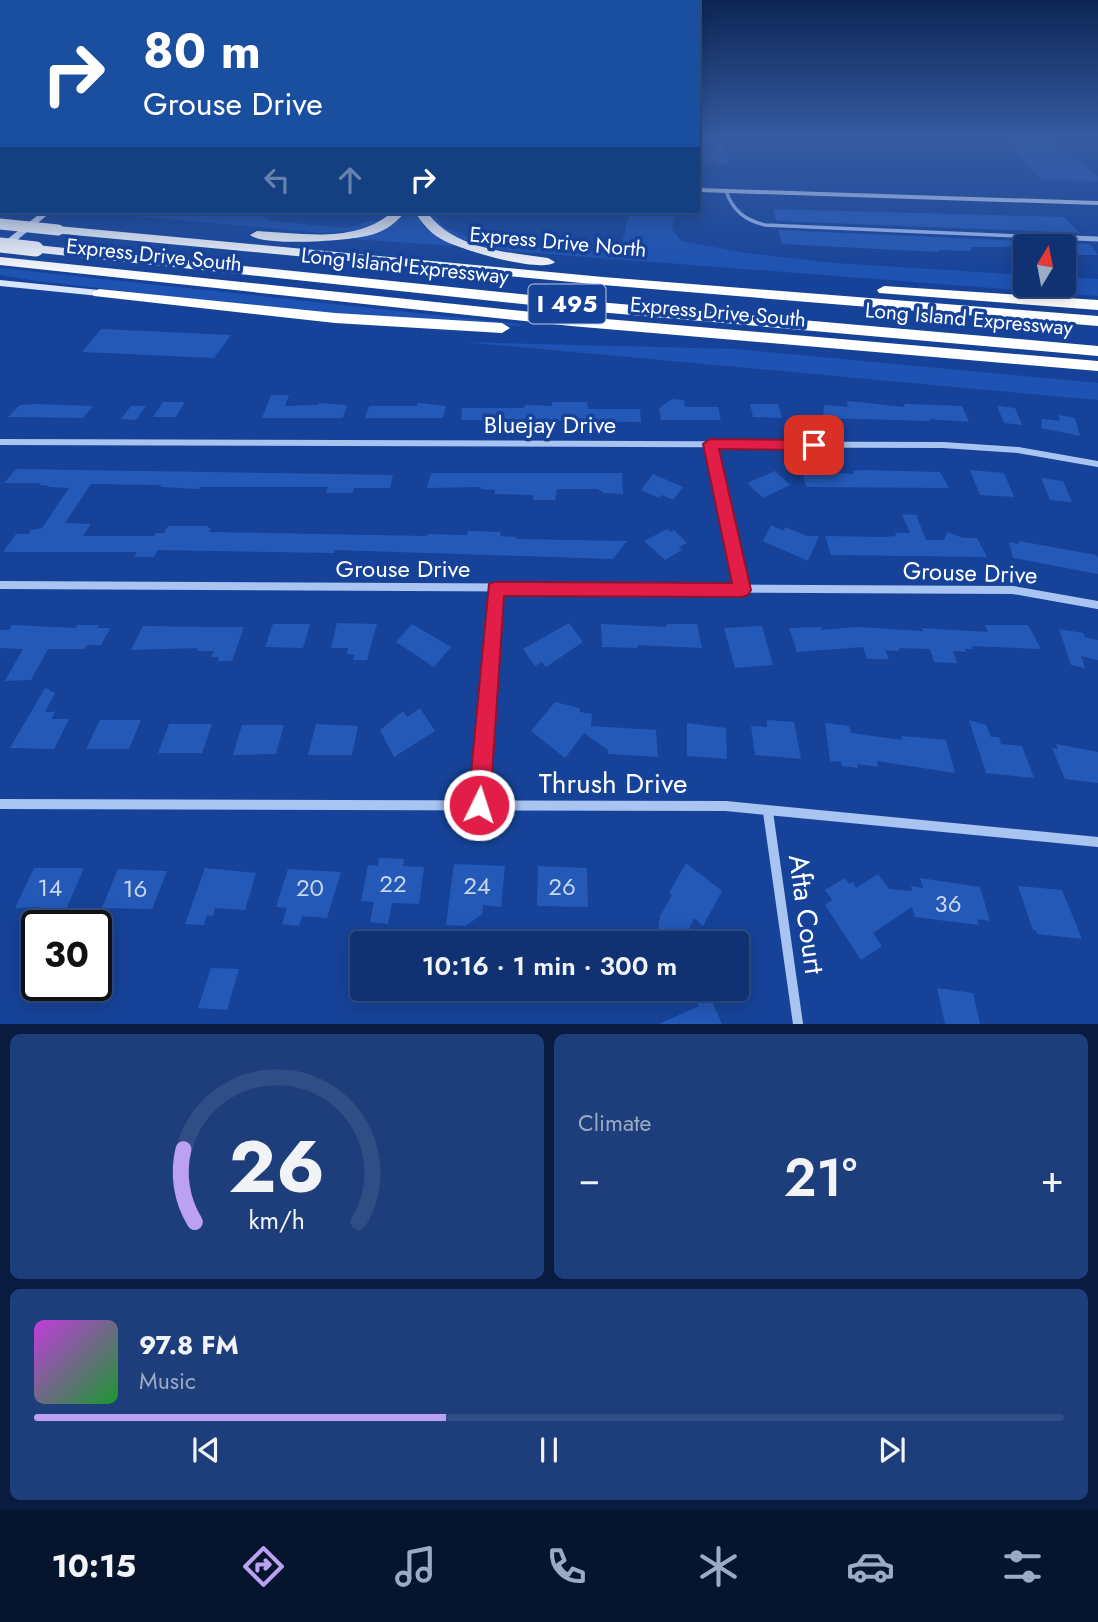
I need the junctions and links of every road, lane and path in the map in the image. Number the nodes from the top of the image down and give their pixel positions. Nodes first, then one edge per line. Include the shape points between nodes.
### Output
1 (700, 190) edge
2 (726, 191) junction
3 (1098, 203) edge
4 (35, 214) edge
5 (397, 214) edge
6 (423, 214) edge
7 (58, 218) edge
8 (0, 223) edge
9 (253, 234) junction
10 (1098, 239) edge
11 (0, 248) edge
12 (7, 261) edge
13 (548, 262) junction
14 (0, 283) edge
15 (99, 293) joint
16 (1098, 305) edge
17 (1098, 321) edge
18 (759, 339) junction
19 (1098, 351) edge
20 (1098, 366) edge
21 (0, 442) edge
22 (710, 444) junction
23 (1098, 464) edge
24 (0, 585) edge
25 (495, 589) junction
26 (742, 590) junction
27 (1098, 605) edge
28 (0, 804) edge
29 (479, 805) junction
30 (768, 812) junction
31 (1098, 842) edge
32 (798, 1024) edge

1 - 2 main road
2 - 3 main road
2 - 10 street via 735,212 765,225
4 - 7 highway, Express Drive North
5 - 9 highway via 383,225 348,236
6 - 13 highway via 435,229 458,242
7 - 8 highway, Long Island Expressway / I 495, bridge
7 - 9 highway, Express Drive North
7 - 11 main road
7 - 17 highway, Long Island Expressway / I 495 via 603,281
9 - 13 highway, Express Drive North
11 - 19 highway, Long Island Expressway / I 495, bridge
12 - 18 highway, Express Drive South
13 - 16 highway, Express Drive North
14 - 15 main road, Express Drive South
15 - 18 highway via 335,318
18 - 20 highway, Express Drive South
21 - 22 street, Bluejay Drive
22 - 23 street, Bluejay Drive via 978,447
22 - 26 street
24 - 25 street, Grouse Drive
25 - 26 street, Grouse Drive
25 - 29 street
26 - 27 street, Grouse Drive via 1013,590
28 - 29 street, Thrush Drive
29 - 30 street, Thrush Drive via 726,806
30 - 31 street, Thrush Drive
30 - 32 street, Afta Court

